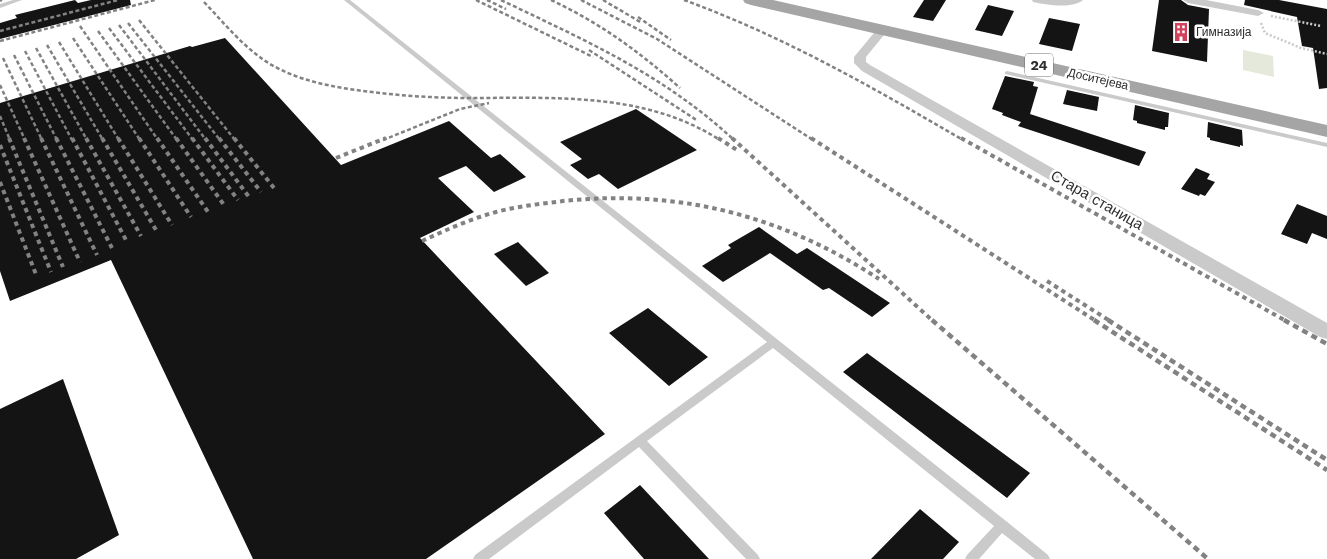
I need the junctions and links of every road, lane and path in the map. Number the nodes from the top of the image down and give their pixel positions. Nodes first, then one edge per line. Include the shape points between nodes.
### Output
1 (20, 0) edge
2 (347, 0) edge
3 (1037, 0) edge
4 (1078, 0) edge
5 (1188, 0) edge
6 (762, 1) edge
7 (0, 6) edge
8 (1258, 13) junction
9 (1321, 26) dead end
10 (882, 30) junction
11 (1327, 54) edge
12 (1007, 72) dead end
13 (1327, 124) edge
14 (1327, 131) edge
15 (1327, 145) edge
16 (1327, 332) edge
17 (774, 342) junction
18 (640, 441) junction
19 (1002, 525) junction
20 (479, 559) edge
21 (754, 559) edge
22 (971, 559) edge
23 (1044, 559) edge

1 - 7 lane
2 - 17 lane
3 - 4 street via 1052,3
5 - 8 street
6 - 10 main road, Доситејева / 24
6 - 13 main road, Доситејева / 24
8 - 9 path
8 - 11 path via 1265,33 1301,48
10 - 14 main road, Доситејева / 24
10 - 16 street, Стара станица via 860,57 860,63 866,68
12 - 15 lane
17 - 18 lane
17 - 19 lane
18 - 20 lane
18 - 21 lane
19 - 22 lane
19 - 23 lane

